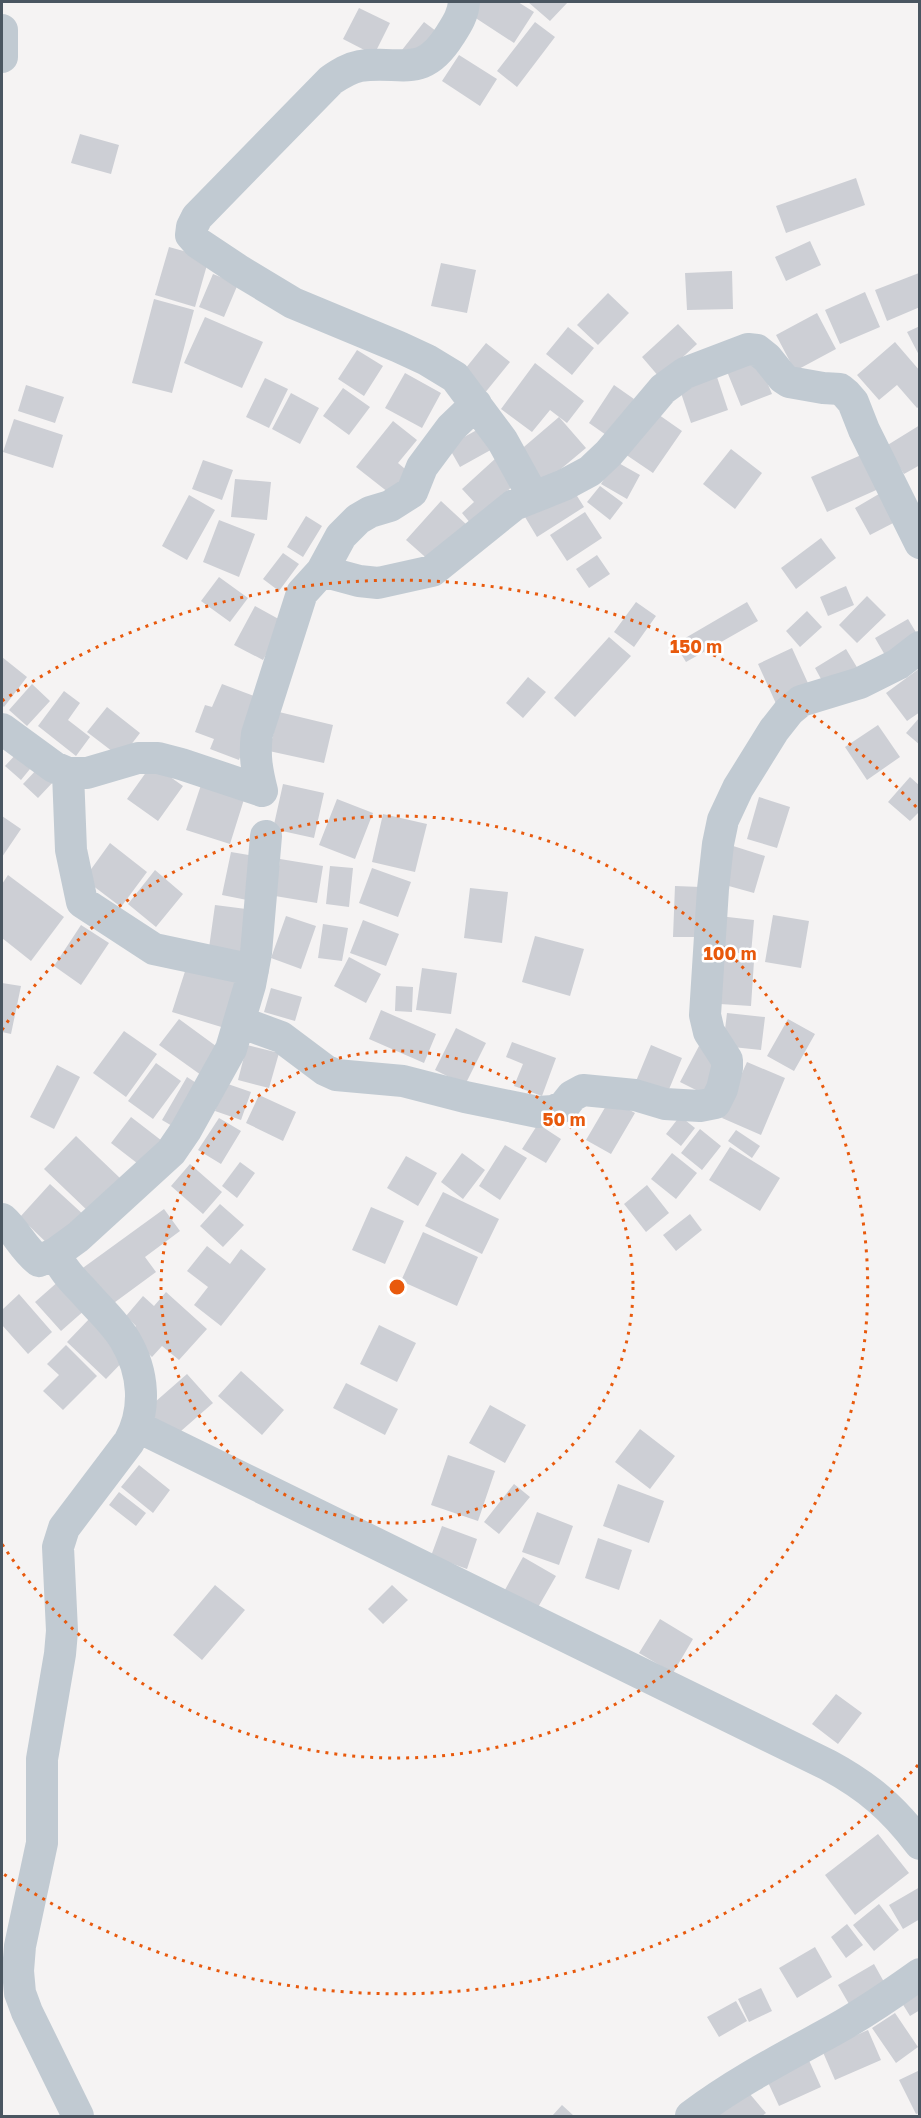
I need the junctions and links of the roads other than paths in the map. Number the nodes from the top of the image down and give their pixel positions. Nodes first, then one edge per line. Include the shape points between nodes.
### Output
1 (464, 2) edge
2 (2, 30) edge
3 (2, 57) edge
4 (476, 404) junction
5 (533, 496) junction
6 (920, 543) edge
7 (322, 571) junction
8 (920, 647) edge
9 (2, 729) edge
10 (68, 773) junction
11 (266, 836) dead end
12 (253, 970) junction
13 (240, 1022) junction
14 (2, 1219) edge
15 (56, 1253) junction
16 (138, 1427) junction
17 (920, 1844) edge
18 (920, 1974) edge
19 (78, 2116) edge
20 (691, 2116) edge

1 - 4 street via 460,19 446,41 423,64 360,66 331,80 197,217 191,235 206,249 293,303 427,360 455,377
2 - 3 street
4 - 5 street via 502,440
4 - 7 street via 451,428 422,467 412,492 358,519 341,536
5 - 6 street via 590,471 663,389 685,373 748,349 757,350 789,382 840,389 853,402
5 - 7 street via 514,506 432,571 378,583
7 - 10 street via 302,593 257,734 254,751 262,792 158,758 138,758 87,773
8 - 13 street via 898,664 860,683 801,701 789,711 738,788 723,820 713,889 705,1015 709,1032 727,1060 716,1103 665,1104 635,1095 583,1090 564,1106 538,1112 403,1081 336,1075 281,1037
9 - 10 street
10 - 12 street via 71,850 82,903 154,949
11 - 12 street
12 - 13 street
13 - 15 street via 231,1049 171,1152
14 - 15 street via 39,1261
15 - 16 street via 69,1275 125,1341 141,1384
16 - 17 street via 856,1779 903,1822
16 - 19 street via 64,1528 58,1547 60,1654 42,1759 42,1843 20,1946 18,1971 27,2012
18 - 20 street via 836,2029 754,2073

